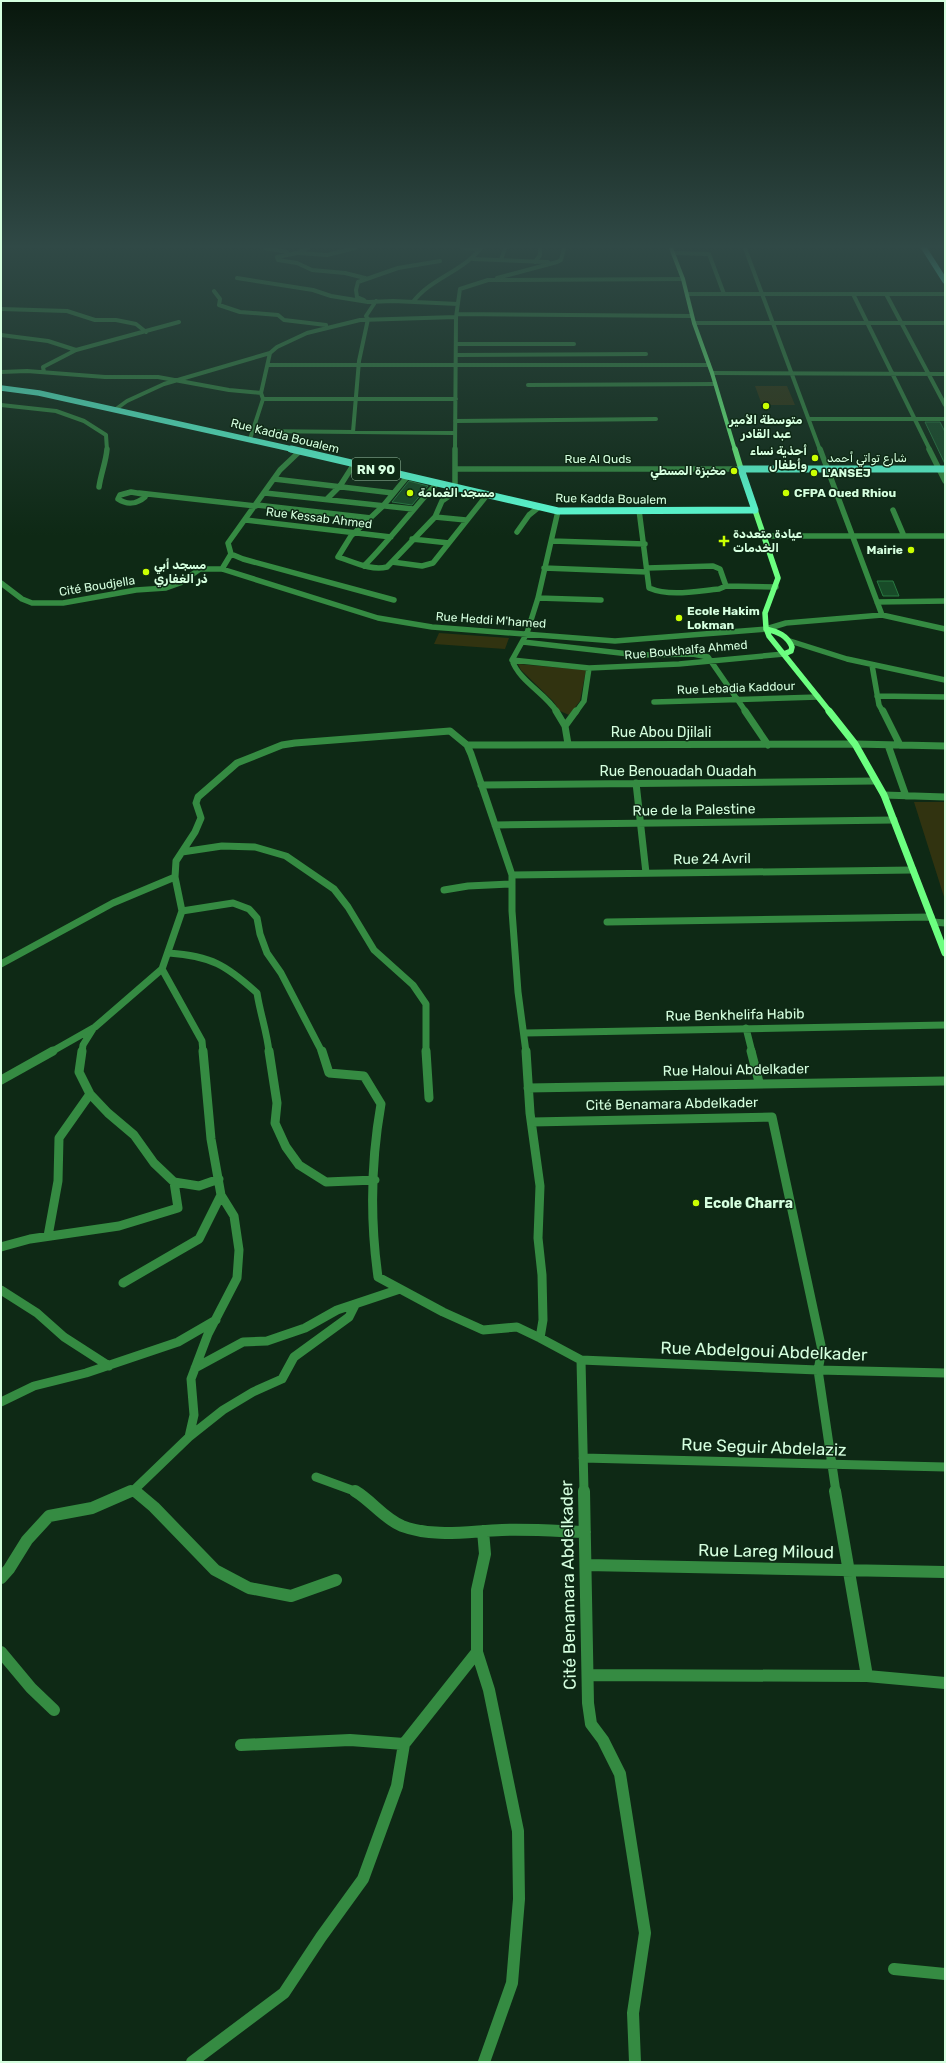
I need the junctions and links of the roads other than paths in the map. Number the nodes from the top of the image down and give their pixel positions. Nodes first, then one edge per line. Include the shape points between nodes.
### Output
1 (63, 344) edge
2 (98, 344) edge
3 (285, 344) edge
4 (363, 344) edge
5 (456, 344) edge
6 (702, 344) edge
7 (782, 344) edge
8 (877, 344) edge
9 (913, 344) edge
10 (76, 350) junction
11 (270, 352) junction
12 (646, 354) dead end
13 (456, 355) junction
14 (268, 365) junction
15 (358, 365) junction
16 (709, 365) junction
17 (456, 366) junction
18 (1, 372) edge
19 (44, 372) junction
20 (712, 373) junction
21 (793, 373) junction
22 (892, 374) junction
23 (930, 374) junction
24 (945, 374) edge
25 (181, 381) junction
26 (715, 384) junction
27 (528, 385) dead end
28 (1, 388) edge
29 (261, 393) junction
30 (263, 399) junction
31 (357, 399) junction
32 (456, 399) junction
33 (1, 405) edge
34 (945, 405) edge
35 (116, 409) junction
36 (656, 419) dead end
37 (809, 419) junction
38 (914, 419) junction
39 (945, 419) edge
40 (455, 421) junction
41 (254, 431) junction
42 (353, 432) junction
43 (455, 433) junction
44 (250, 439) junction
45 (300, 451) junction
46 (354, 464) junction
47 (455, 469) junction
48 (741, 469) junction
49 (828, 469) junction
50 (942, 469) edge
51 (408, 476) junction
52 (274, 479) junction
53 (945, 481) edge
54 (437, 483) junction
55 (340, 486) junction
56 (99, 487) dead end
57 (457, 488) junction
58 (139, 493) dead end
59 (265, 493) junction
60 (393, 493) junction
61 (487, 495) junction
62 (327, 499) junction
63 (256, 506) junction
64 (383, 506) junction
65 (539, 507) junction
66 (413, 509) junction
67 (639, 510) junction
68 (755, 510) junction
69 (893, 510) dead end
70 (558, 511) junction
71 (435, 517) junction
72 (371, 518) junction
73 (246, 520) junction
74 (466, 520) junction
75 (517, 532) dead end
76 (356, 533) junction
77 (764, 536) junction
78 (851, 536) junction
79 (904, 536) junction
80 (945, 536) edge
81 (391, 537) junction
82 (412, 539) junction
83 (552, 541) junction
84 (449, 543) junction
85 (644, 544) junction
86 (231, 554) junction
87 (392, 562) junction
88 (364, 566) junction
89 (544, 568) junction
90 (222, 569) junction
91 (647, 570) junction
92 (1, 583) edge
93 (726, 586) junction
94 (776, 587) junction
95 (538, 598) junction
96 (394, 600) dead end
97 (601, 600) dead end
98 (877, 602) junction
99 (945, 602) edge
100 (882, 615) junction
101 (766, 628) junction
102 (945, 629) edge
103 (527, 633) junction
104 (790, 641) junction
105 (523, 642) junction
106 (614, 642) junction
107 (613, 652) junction
108 (784, 654) junction
109 (638, 655) junction
110 (512, 660) junction
111 (712, 660) junction
112 (872, 665) junction
113 (635, 666) junction
114 (589, 668) junction
115 (945, 680) edge
116 (877, 696) junction
117 (818, 697) junction
118 (945, 697) edge
119 (738, 699) junction
120 (654, 702) dead end
121 (565, 726) junction
122 (568, 744) junction
123 (768, 744) junction
124 (855, 744) junction
125 (467, 745) junction
126 (888, 745) junction
127 (900, 745) junction
128 (945, 746) edge
129 (875, 781) junction
130 (636, 784) junction
131 (481, 785) junction
132 (884, 795) junction
133 (906, 796) junction
134 (945, 797) edge
135 (894, 820) junction
136 (640, 823) junction
137 (495, 825) junction
138 (182, 852) junction
139 (913, 870) junction
140 (646, 873) junction
141 (175, 877) junction
142 (512, 879) junction
143 (444, 890) dead end
144 (182, 911) junction
145 (932, 920) junction
146 (607, 922) dead end
147 (945, 923) edge
148 (169, 953) junction
149 (945, 953) edge
150 (1, 964) edge
151 (162, 969) junction
152 (945, 1025) edge
153 (94, 1027) junction
154 (746, 1028) junction
155 (525, 1033) junction
156 (1, 1080) edge
157 (945, 1081) edge
158 (759, 1082) junction
159 (528, 1088) junction
160 (90, 1094) junction
161 (429, 1098) dead end
162 (532, 1122) junction
163 (219, 1179) junction
164 (375, 1180) junction
165 (174, 1182) junction
166 (221, 1195) junction
167 (48, 1236) junction
168 (1, 1247) edge
169 (123, 1283) dead end
170 (400, 1289) junction
171 (1, 1290) edge
172 (355, 1305) junction
173 (216, 1320) junction
174 (540, 1338) junction
175 (581, 1360) junction
176 (109, 1366) junction
177 (195, 1368) junction
178 (818, 1370) junction
179 (945, 1373) edge
180 (1, 1402) edge
181 (188, 1436) junction
182 (583, 1458) junction
183 (831, 1465) junction
184 (945, 1467) edge
185 (316, 1477) dead end
186 (134, 1490) junction
187 (483, 1531) junction
188 (585, 1532) junction
189 (586, 1565) junction
190 (849, 1570) junction
191 (945, 1572) edge
192 (1, 1578) edge
193 (336, 1580) dead end
194 (1, 1652) edge
195 (477, 1652) junction
196 (588, 1675) junction
197 (867, 1676) junction
198 (945, 1683) edge
199 (54, 1710) dead end
200 (404, 1744) junction
201 (241, 1745) dead end
202 (894, 1969) dead end
203 (945, 1974) edge
204 (192, 2062) edge
205 (484, 2062) edge
206 (635, 2062) edge

1 - 10 street
2 - 10 street
3 - 11 street
4 - 15 street
5 - 13 street
6 - 16 street
7 - 21 street
8 - 22 street
9 - 23 street
10 - 19 street via 43,367
11 - 14 street
11 - 25 street
12 - 13 street
13 - 17 street
14 - 15 street
14 - 29 street
15 - 17 street
15 - 31 street
16 - 17 street
16 - 20 street
17 - 32 street
18 - 19 street
19 - 25 street via 90,377 158,377
20 - 21 street
20 - 26 street
21 - 22 street
21 - 37 street
22 - 23 street
22 - 38 street
23 - 24 street
23 - 34 street
25 - 29 street
25 - 35 street via 164,384 127,401
26 - 27 street
26 - 48 street
28 - 35 main road, Rue Kadda Boualem / RN 90
29 - 30 street
30 - 31 street
30 - 41 street
31 - 32 street
31 - 42 street
32 - 40 street
33 - 56 street via 56,411 84,421 106,435 107,458 101,470
35 - 44 main road, Rue Kadda Boualem / RN 90
36 - 40 street
37 - 38 street
37 - 49 street
38 - 39 street
38 - 50 street
40 - 43 street
41 - 42 street
41 - 44 street
42 - 43 street
43 - 47 street
44 - 45 main road, Rue Kadda Boualem / RN 90
45 - 46 main road, Rue Kadda Boualem / RN 90
45 - 52 street
46 - 51 main road, Rue Kadda Boualem / RN 90
46 - 55 street
47 - 48 street, Rue Al Quds
47 - 57 street
48 - 49 main road, شارع تواتي أحمد
48 - 68 main road
49 - 50 main road, شارع تواتي أحمد
49 - 78 street
50 - 53 street
51 - 54 main road, Rue Kadda Boualem / RN 90
51 - 60 street
52 - 55 street
52 - 59 street
54 - 57 main road, Rue Kadda Boualem / RN 90
54 - 66 street
55 - 60 street
55 - 62 street
57 - 61 main road, Rue Kadda Boualem / RN 90
57 - 71 street via 442,501
58 - 63 street
59 - 62 street
59 - 63 street
60 - 64 street
61 - 65 main road, Rue Kadda Boualem / RN 90
61 - 74 street
62 - 64 street
63 - 72 street
63 - 73 street
64 - 66 street
64 - 72 street
65 - 70 main road, Rue Kadda Boualem / RN 90
65 - 75 street via 529,515
66 - 81 street
67 - 68 main road, Rue Kadda Boualem / RN 90
67 - 70 main road, Rue Kadda Boualem / RN 90
67 - 85 street
68 - 77 street
69 - 79 street
70 - 83 street
71 - 74 street
71 - 82 street
72 - 76 street
73 - 76 street, Rue Kessab Ahmed
73 - 86 street via 228,544
74 - 84 street
76 - 81 street, Rue Kessab Ahmed
76 - 88 street via 340,549 338,557
77 - 78 street
77 - 94 street via 778,578
78 - 79 street
78 - 98 street
79 - 80 street
81 - 88 street
82 - 84 street
82 - 87 street
83 - 85 street
83 - 89 street
84 - 87 street via 430,565
85 - 91 street
86 - 90 street
86 - 96 street
87 - 88 street via 383,569
89 - 91 street
89 - 95 street
90 - 92 street, Cité Boudjella via 200,570 180,583 166,588 136,590 64,603 32,603 22,600
90 - 103 street, Rue Heddi M'hamed via 378,618 432,627
91 - 93 street via 715,566 720,569
91 - 93 street via 649,588 659,592 719,590
93 - 94 street
94 - 101 street via 764,619
95 - 97 street
95 - 103 street
98 - 99 street
98 - 100 street
100 - 101 street, Rue Heddi M'hamed via 786,622
100 - 102 street, Rue Heddi M'hamed
101 - 104 street via 779,632
101 - 106 street, Rue Heddi M'hamed
101 - 108 street
103 - 105 street
103 - 106 street, Rue Heddi M'hamed
104 - 108 street via 791,651
104 - 112 street via 809,649
105 - 107 street
105 - 110 street
106 - 107 street
107 - 109 street
108 - 111 street, Rue Boukhalfa Ahmed
108 - 117 street
109 - 111 street via 693,654
109 - 113 street
110 - 114 street, Rue Boukhalfa Ahmed
110 - 121 street via 515,669 550,701
111 - 113 street, Rue Boukhalfa Ahmed
111 - 119 street
112 - 115 street
112 - 116 street
113 - 114 street, Rue Boukhalfa Ahmed
114 - 121 street via 584,701
116 - 118 street
116 - 127 street via 879,705
117 - 119 street, Rue Lebadia Kaddour
117 - 124 street
119 - 120 street, Rue Lebadia Kaddour
119 - 123 street
121 - 122 street
122 - 123 street, Rue Abou Djilali
122 - 125 street, Rue Abou Djilali
123 - 124 street, Rue Abou Djilali
124 - 126 street, Rue Abou Djilali
124 - 129 street
125 - 131 street
125 - 138 street via 450,731 282,745 237,763 198,797 196,803 201,818
126 - 127 street, Rue Abou Djilali
126 - 133 street
127 - 128 street, Rue Abou Djilali
129 - 130 street, Rue Benouadah Ouadah
129 - 132 street
130 - 131 street, Rue Benouadah Ouadah
130 - 136 street
131 - 137 street
132 - 133 street
132 - 135 street
133 - 134 street
135 - 136 street, Rue de la Palestine
135 - 139 street
136 - 137 street, Rue de la Palestine
136 - 140 street
137 - 142 street
138 - 141 street via 176,861
138 - 161 street via 222,846 255,847 286,856 334,889 374,950 414,985 426,1004
139 - 140 street, Rue 24 Avril
139 - 145 street
140 - 142 street, Rue 24 Avril
141 - 144 street
141 - 150 street via 113,903
142 - 143 street, Rue 24 Avril
142 - 155 street via 518,992
144 - 148 street
144 - 164 street via 233,903 249,909 257,918 267,953 324,1055 329,1073 364,1076 381,1104 375,1139
145 - 146 street
145 - 147 street
145 - 149 street
148 - 151 street
148 - 164 street via 212,960 239,977 257,993 275,1080 276,1123 298,1165 326,1182
151 - 153 street
151 - 163 street via 202,1042 211,1139
152 - 154 street, Rue Benkhelifa Habib
153 - 156 street
153 - 160 street via 83,1045 79,1072
154 - 155 street, Rue Benkhelifa Habib
154 - 158 street
155 - 159 street
157 - 158 street, Rue Haloui Abdelkader
158 - 159 street, Rue Haloui Abdelkader
159 - 162 street
160 - 165 street via 134,1135 154,1163
160 - 167 street via 58,1138 58,1181
162 - 174 street via 540,1186 538,1238 543,1320
162 - 178 street, Cité Benamara Abdelkader via 772,1117 822,1350
163 - 165 street via 199,1186
163 - 166 street
164 - 170 street via 374,1241 378,1277
165 - 167 street via 178,1208 117,1227
166 - 169 street via 199,1239
166 - 173 street via 234,1216 239,1250 236,1278
167 - 168 street
170 - 172 street
170 - 174 street via 483,1330 517,1327
171 - 176 street via 37,1313 64,1337
172 - 177 street via 337,1310 305,1328 267,1341 243,1342
172 - 181 street via 349,1317 294,1357 282,1379 223,1410
173 - 176 street via 178,1342
173 - 177 street
174 - 175 street
175 - 178 street, Rue Abdelgoui Abdelkader
175 - 182 street, Cité Benamara Abdelkader
176 - 180 street via 34,1386
177 - 181 street via 191,1380 194,1415
178 - 179 street, Rue Abdelgoui Abdelkader
178 - 183 street, Cité Benamara Abdelkader
181 - 186 street
182 - 183 street, Rue Seguir Abdelaziz
182 - 188 street, Cité Benamara Abdelkader
183 - 184 street, Rue Seguir Abdelaziz
183 - 190 street, Cité Benamara Abdelkader
185 - 187 street via 352,1490 364,1497 379,1512 403,1526 426,1531
186 - 192 street via 92,1508 49,1516 27,1540
186 - 193 street via 215,1570 249,1588 291,1596
187 - 188 street
187 - 195 street via 485,1554 477,1590
188 - 189 street, Cité Benamara Abdelkader
189 - 190 street, Rue Lareg Miloud
189 - 196 street, Cité Benamara Abdelkader
190 - 191 street, Rue Lareg Miloud
190 - 197 street, Cité Benamara Abdelkader
194 - 199 street via 31,1688
195 - 200 street
195 - 205 street via 489,1690 518,1831 519,1899 512,1983
196 - 197 street
196 - 206 street, Cité Benamara Abdelkader via 591,1724 603,1740 620,1774 645,1933 633,2013
197 - 198 street
200 - 201 street via 350,1740
200 - 204 street via 397,1786 363,1879 284,1994
202 - 203 street

